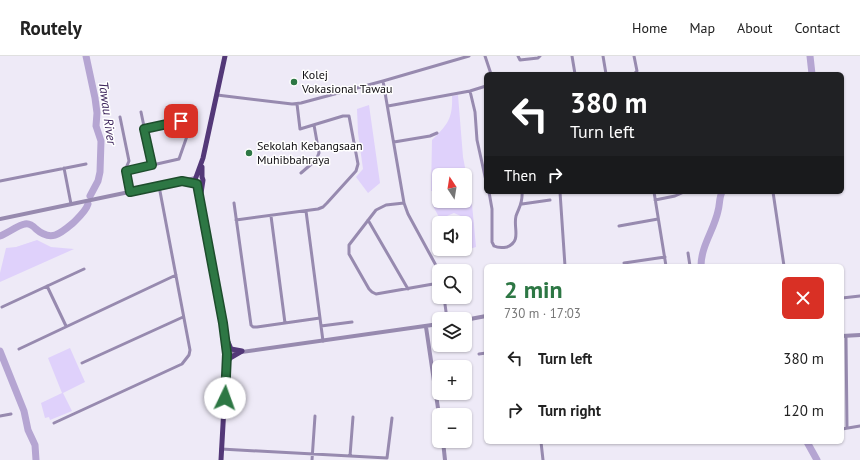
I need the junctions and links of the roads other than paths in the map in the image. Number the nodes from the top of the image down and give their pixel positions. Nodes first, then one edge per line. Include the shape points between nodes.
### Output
1 (225, 56) edge
2 (470, 56) edge
3 (485, 56) edge
4 (518, 56) edge
5 (540, 56) edge
6 (572, 56) edge
7 (603, 56) edge
8 (634, 56) edge
9 (490, 72) edge
10 (575, 72) edge
11 (606, 72) edge
12 (637, 72) edge
13 (383, 81) junction
14 (484, 87) edge
15 (470, 91) junction
16 (217, 95) junction
17 (297, 104) junction
18 (388, 106) junction
19 (141, 112) dead end
20 (120, 117) dead end
21 (314, 125) junction
22 (144, 129) junction
23 (437, 132) dead end
24 (394, 142) junction
25 (86, 164) dead end
26 (152, 165) junction
27 (64, 168) junction
28 (126, 171) junction
29 (484, 172) edge
30 (302, 173) dead end
31 (198, 180) junction
32 (0, 181) edge
33 (159, 186) junction
34 (130, 192) junction
35 (489, 194) edge
36 (522, 194) edge
37 (560, 194) edge
38 (654, 194) edge
39 (680, 194) edge
40 (773, 194) edge
41 (550, 200) dead end
42 (655, 200) junction
43 (404, 203) junction
44 (71, 204) junction
45 (234, 204) dead end
46 (522, 204) junction
47 (306, 211) junction
48 (271, 216) junction
49 (0, 218) edge
50 (658, 219) junction
51 (236, 220) junction
52 (368, 220) junction
53 (619, 226) dead end
54 (688, 253) dead end
55 (664, 257) junction
56 (624, 263) dead end
57 (435, 264) edge
58 (565, 264) edge
59 (666, 264) edge
60 (690, 264) edge
61 (784, 264) edge
62 (84, 269) dead end
63 (176, 275) junction
64 (432, 284) edge
65 (47, 286) junction
66 (408, 289) junction
67 (860, 296) edge
68 (844, 298) edge
69 (2, 307) dead end
70 (484, 316) edge
71 (183, 317) junction
72 (320, 318) junction
73 (472, 319) edge
74 (352, 322) dead end
75 (223, 323) junction
76 (285, 323) junction
77 (66, 326) junction
78 (321, 326) junction
79 (432, 326) edge
80 (426, 327) junction
81 (860, 335) edge
82 (844, 336) edge
83 (323, 341) junction
84 (20, 348) dead end
85 (242, 351) junction
86 (484, 353) edge
87 (227, 354) junction
88 (479, 354) dead end
89 (82, 363) dead end
90 (227, 368) junction
91 (438, 408) edge
92 (11, 414) dead end
93 (0, 416) edge
94 (315, 416) dead end
95 (353, 417) dead end
96 (392, 418) dead end
97 (54, 423) dead end
98 (860, 426) edge
99 (847, 428) junction
100 (844, 429) edge
101 (541, 444) edge
102 (444, 448) edge
103 (222, 449) junction
104 (312, 454) junction
105 (350, 456) junction
106 (221, 460) edge
107 (312, 460) edge
108 (445, 460) edge
109 (544, 460) edge

1 - 16 main road
2 - 13 street
3 - 9 street
4 - 5 street via 523,60
6 - 10 street
7 - 11 street
8 - 12 street
13 - 17 street
13 - 18 street
14 - 15 street
15 - 18 street
15 - 29 street
16 - 17 street
16 - 31 main road
17 - 21 street via 300,128
18 - 24 street
19 - 22 street
20 - 28 street via 129,161
21 - 30 street via 319,153 316,160
21 - 47 street via 348,116 358,167 323,207
22 - 26 street
22 - 26 street via 193,119 179,159
23 - 24 street via 430,136
24 - 43 street
25 - 27 street
26 - 28 street
27 - 32 street
27 - 44 street
28 - 34 street
31 - 33 street
31 - 75 main road
33 - 34 street
33 - 63 street
34 - 44 street
35 - 46 street via 492,242 496,248 507,246 516,240 516,217
36 - 46 street
37 - 58 street
38 - 42 street
39 - 42 street
40 - 61 street
41 - 46 street
42 - 50 street
43 - 52 street via 379,207
43 - 57 street
44 - 49 street
45 - 51 street
47 - 48 street
47 - 72 street
48 - 51 street
48 - 76 street
50 - 53 street
50 - 55 street
51 - 76 street via 250,325 257,327
52 - 66 street
52 - 66 street via 349,245 349,254 355,265 372,292 376,294
54 - 60 street
55 - 56 street
55 - 59 street
62 - 65 street
63 - 71 street
63 - 77 street
64 - 66 street
65 - 69 street
65 - 77 street
67 - 68 street
70 - 73 street
71 - 89 street
71 - 97 street via 190,350 182,364
72 - 76 street
72 - 78 street
74 - 78 street
75 - 85 main road via 226,326 230,348
75 - 87 main road
77 - 84 street
78 - 83 street
79 - 80 street
80 - 83 street
80 - 91 street
81 - 82 street
82 - 99 street
83 - 85 street
85 - 87 street
85 - 90 main road via 230,358
86 - 88 street
87 - 90 main road
90 - 103 main road
92 - 93 street
94 - 104 street
95 - 105 street
96 - 105 street via 387,458
98 - 99 street
99 - 100 street
101 - 109 street
102 - 108 street
103 - 104 street
103 - 106 main road
104 - 105 street
104 - 107 street

